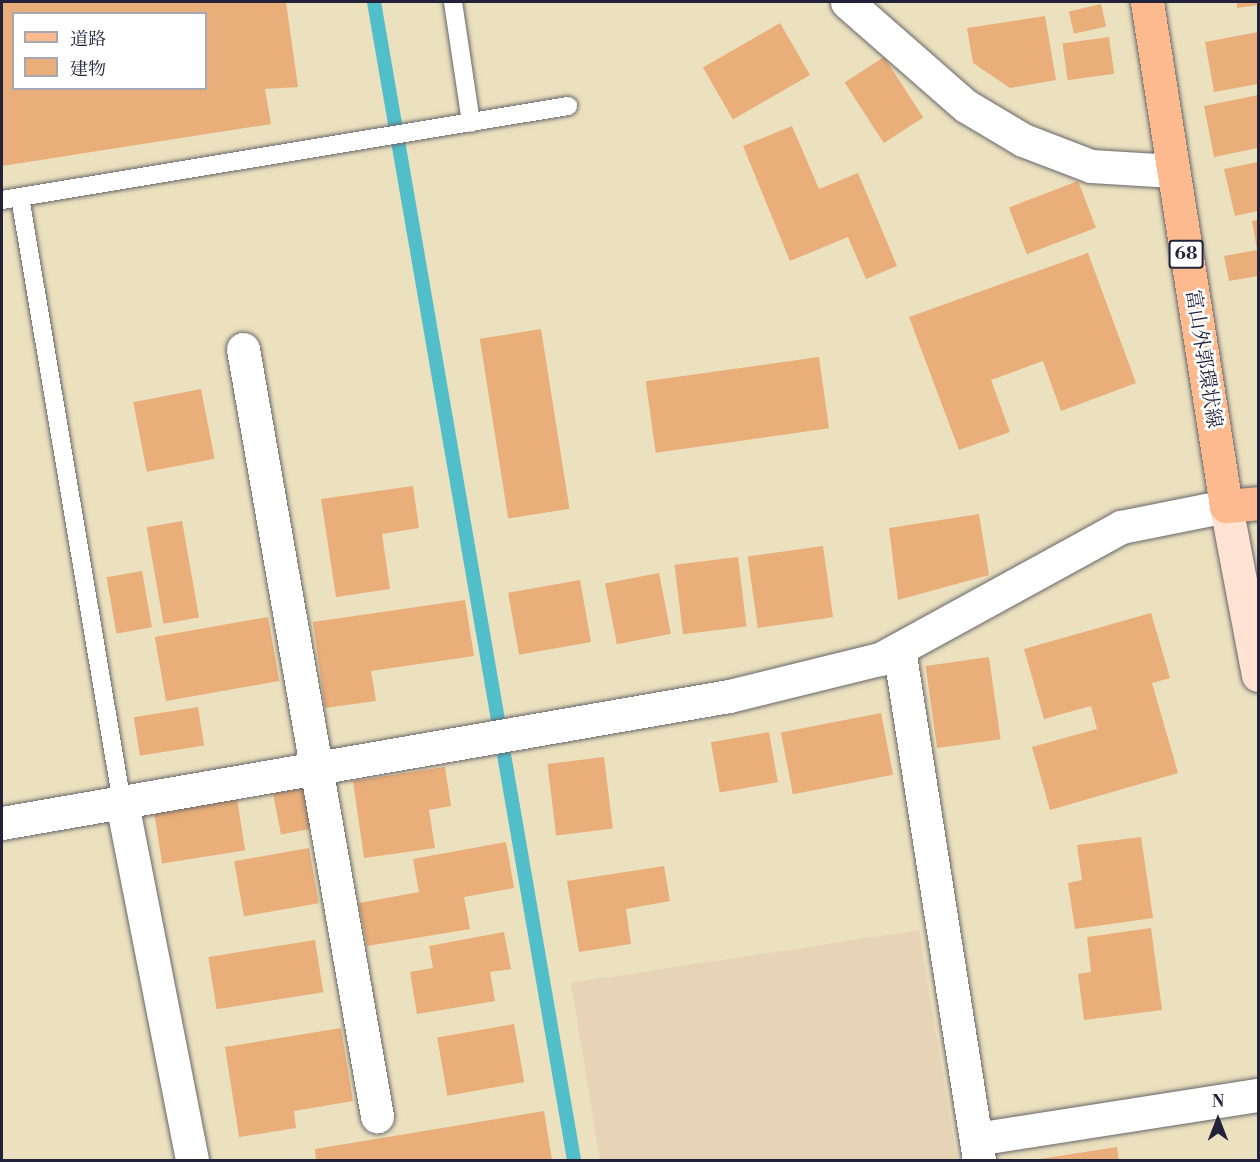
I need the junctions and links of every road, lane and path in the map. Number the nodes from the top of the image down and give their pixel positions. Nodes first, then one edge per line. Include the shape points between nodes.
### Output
1 (453, 2) edge
2 (847, 2) edge
3 (1147, 2) edge
4 (568, 105) dead end
5 (471, 123) junction
6 (1173, 171) junction
7 (20, 197) junction
8 (2, 200) edge
9 (243, 349) dead end
10 (1258, 503) edge
11 (1226, 506) junction
12 (899, 649) junction
13 (1258, 675) edge
14 (318, 768) junction
15 (122, 803) junction
16 (2, 823) edge
17 (1258, 1095) edge
18 (377, 1116) dead end
19 (978, 1150) edge
20 (192, 1161) edge

1 - 5 lane
2 - 6 street via 966,106 1023,140 1091,166
3 - 6 main road, 富山外郭環状線 / 68
4 - 5 lane
5 - 7 lane
6 - 11 main road, 富山外郭環状線 / 68
7 - 8 lane
7 - 15 lane
9 - 14 street
10 - 11 main road
11 - 12 street via 1121,527
11 - 13 street
12 - 14 street via 880,659 729,696
12 - 19 street
14 - 15 street
14 - 18 street
15 - 16 street
15 - 20 street
17 - 19 street

